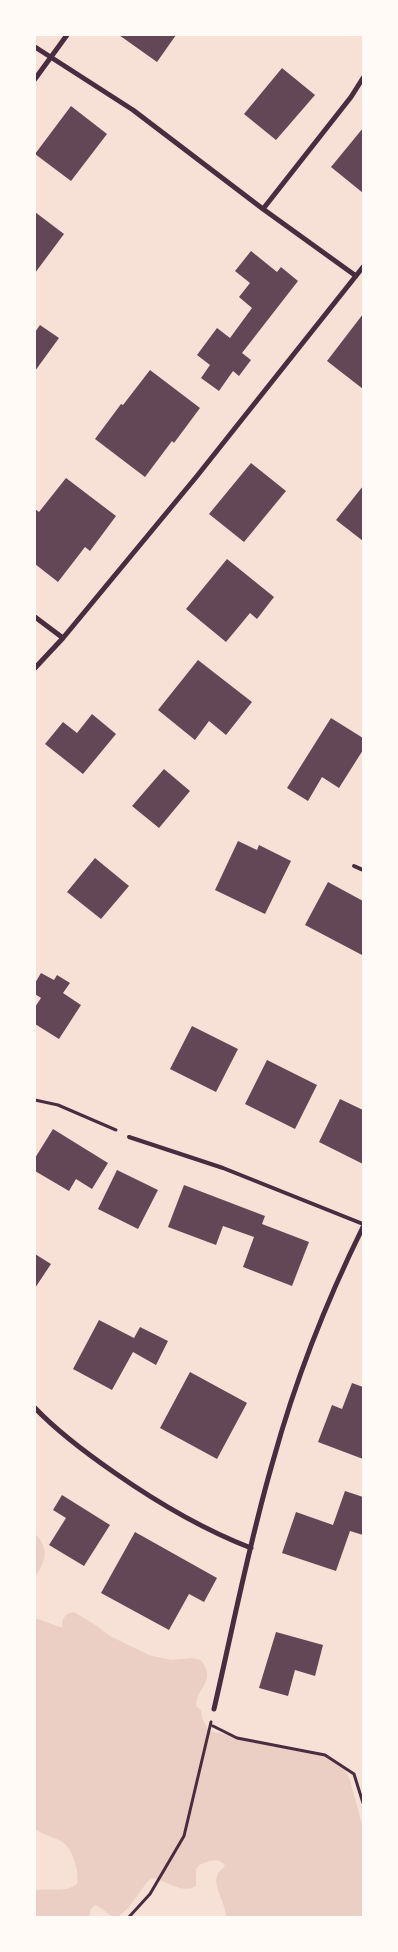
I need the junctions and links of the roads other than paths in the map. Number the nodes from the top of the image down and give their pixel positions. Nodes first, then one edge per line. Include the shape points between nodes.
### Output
1 (67, 35) edge
2 (35, 47) edge
3 (51, 57) junction
4 (363, 78) edge
5 (35, 79) edge
6 (263, 209) junction
7 (363, 267) edge
8 (356, 276) junction
9 (35, 617) edge
10 (63, 638) junction
11 (35, 668) edge
12 (354, 866) dead end
13 (363, 870) edge
14 (130, 1136) road end
15 (363, 1226) edge
16 (356, 1242) junction
17 (363, 1245) edge
18 (35, 1408) edge
19 (251, 1548) junction
20 (214, 1709) road end

1 - 3 street
2 - 3 street
3 - 5 street
3 - 6 street via 133,110
4 - 6 street
6 - 8 street
7 - 8 street
8 - 10 street
9 - 10 street
10 - 11 street
12 - 13 lane
14 - 15 lane via 223,1168
15 - 16 street
16 - 17 street
16 - 19 street via 294,1392 272,1462
18 - 19 street via 87,1454 154,1499 209,1531
19 - 20 street

